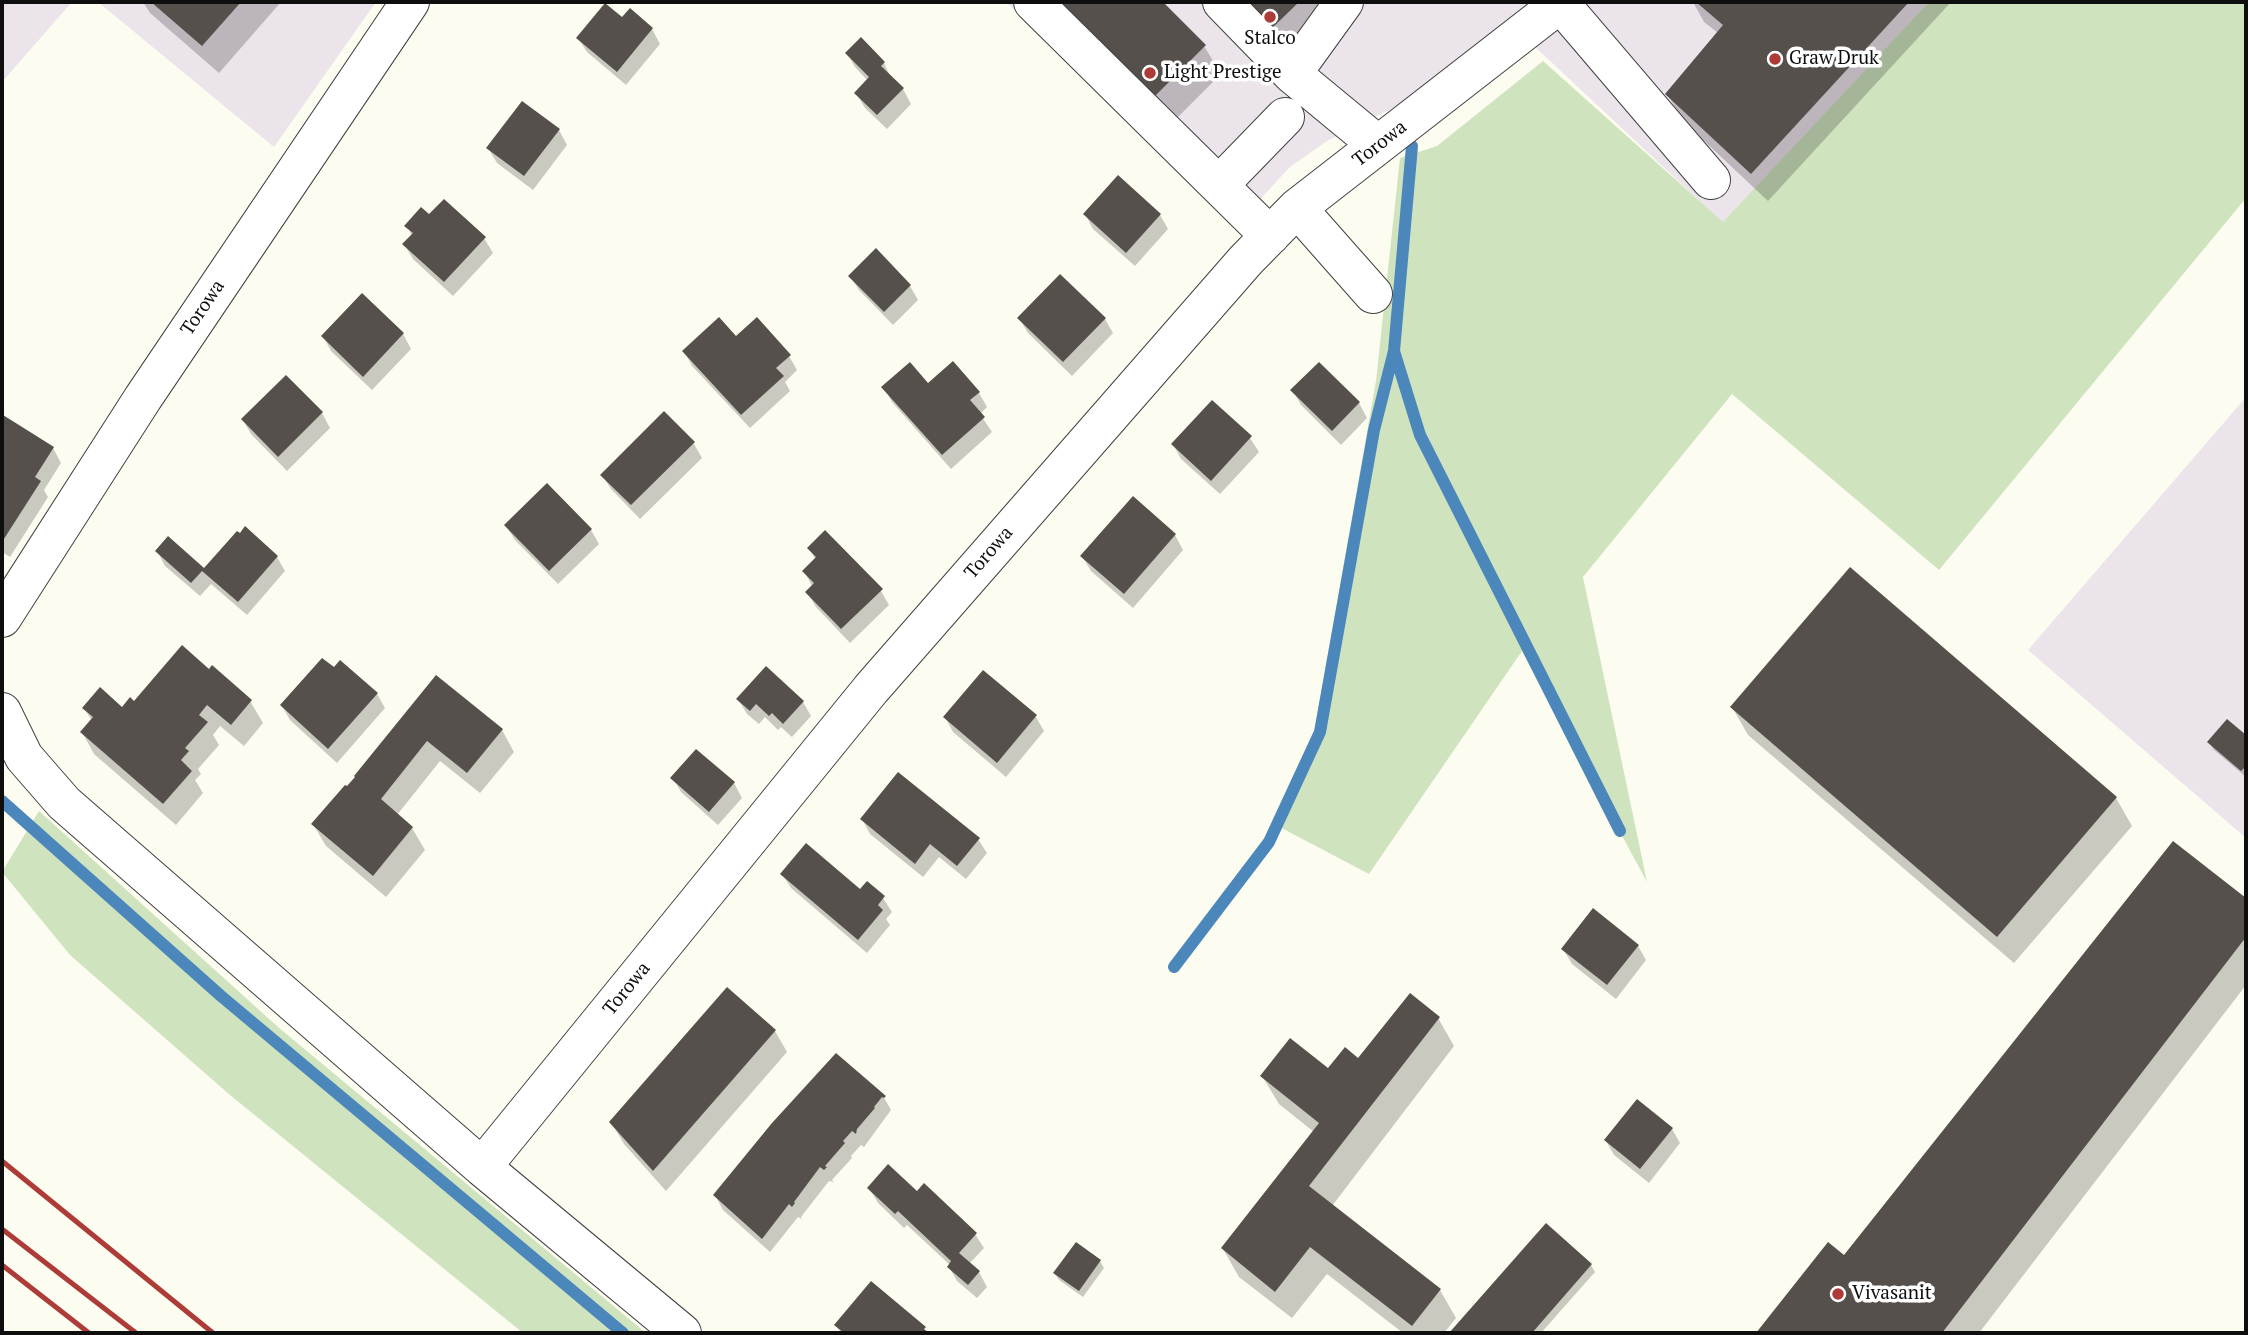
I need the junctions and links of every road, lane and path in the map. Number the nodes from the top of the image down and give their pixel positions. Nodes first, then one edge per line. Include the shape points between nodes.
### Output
1 (410, 2) edge
2 (1033, 2) edge
3 (1222, 2) edge
4 (1344, 2) edge
5 (1561, 2) edge
6 (1292, 74) junction
7 (1285, 117) dead end
8 (1378, 145) junction
9 (1711, 180) dead end
10 (1219, 185) junction
11 (1297, 208) junction
12 (1270, 236) junction
13 (1373, 294) dead end
14 (2, 618) edge
15 (2, 712) edge
16 (482, 1167) junction
17 (682, 1333) edge

1 - 14 street, Torowa via 150,386
2 - 10 street
3 - 6 street
4 - 6 street
5 - 8 street, Torowa
5 - 9 street
6 - 8 street
7 - 10 street
8 - 11 street, Torowa
10 - 12 street
11 - 12 street, Torowa
11 - 13 street
12 - 16 street, Torowa via 871,690
15 - 16 street via 24,757 64,803
16 - 17 street

